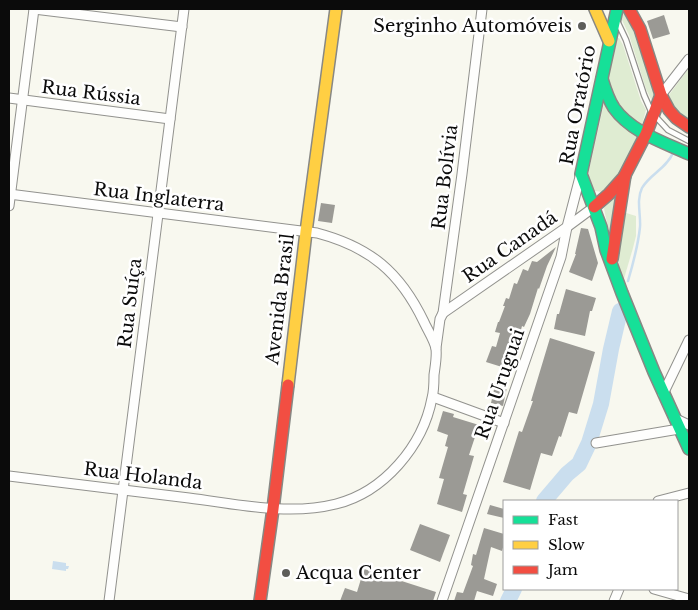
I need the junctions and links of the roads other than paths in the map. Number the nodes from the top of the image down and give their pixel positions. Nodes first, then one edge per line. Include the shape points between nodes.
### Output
1 (34, 9) edge
2 (184, 9) edge
3 (336, 9) edge
4 (482, 9) edge
5 (595, 9) edge
6 (629, 9) edge
7 (614, 11) edge
8 (182, 27) junction
9 (609, 41) junction
10 (689, 59) edge
11 (602, 79) junction
12 (661, 95) junction
13 (9, 98) edge
14 (23, 100) junction
15 (654, 114) junction
16 (170, 119) junction
17 (689, 127) edge
18 (646, 134) junction
19 (689, 141) edge
20 (689, 154) edge
21 (581, 174) junction
22 (625, 175) junction
23 (10, 194) edge
24 (588, 194) junction
25 (609, 194) junction
26 (9, 206) edge
27 (594, 207) junction
28 (158, 213) junction
29 (567, 227) junction
30 (306, 232) junction
31 (612, 265) junction
32 (443, 313) junction
33 (689, 340) edge
34 (436, 348) junction
35 (663, 394) junction
36 (433, 397) junction
37 (504, 422) junction
38 (681, 424) edge
39 (596, 443) dead end
40 (689, 449) edge
41 (9, 476) edge
42 (124, 490) junction
43 (689, 493) edge
44 (662, 500) edge
45 (273, 509) junction
46 (658, 590) edge
47 (261, 598) edge
48 (689, 599) edge
49 (109, 601) edge
50 (442, 601) edge

1 - 8 street
1 - 14 street
2 - 8 street, Rua Suíça
3 - 30 main road, Avenida Brasil
4 - 32 street, Rua Bolívia
5 - 9 main road, Rua Oratório
6 - 12 main road via 640,29
7 - 9 main road
7 - 15 lane
8 - 16 street, Rua Suíça
9 - 11 main road, Rua Oratório
10 - 12 street
11 - 18 main road via 615,109
11 - 21 main road, Rua Oratório
12 - 15 main road, Rua Oratório
12 - 17 main road via 676,118
13 - 14 street, Rua Rússia
14 - 16 street, Rua Rússia
14 - 23 street
15 - 18 main road, Rua Oratório
15 - 19 lane via 668,130
16 - 28 street, Rua Suíça
18 - 20 main road
18 - 22 main road, Rua Oratório
21 - 24 main road, Rua Oratório
21 - 29 street, Rua Uruguai
22 - 25 main road
22 - 31 main road, Rua Oratório
23 - 26 street
23 - 28 street, Rua Inglaterra
24 - 25 main road
24 - 27 main road, Rua Oratório
25 - 27 main road
27 - 29 street, Rua Canadá
27 - 31 main road, Rua Oratório
28 - 30 street, Rua Inglaterra
28 - 42 street, Rua Suíça
29 - 32 street, Rua Canadá
29 - 37 street, Rua Uruguai via 561,257
30 - 34 street, Rua Inglaterra via 349,244 381,264 408,292
30 - 45 main road, Avenida Brasil
31 - 35 main road, Rua Oratório
32 - 34 street, Rua Bolívia
33 - 35 street
34 - 36 street, Rua Bolívia
35 - 38 main road, Rua Oratório
36 - 37 street
36 - 45 street, Rua Holanda via 414,446 392,472 373,487 337,504
37 - 50 street, Rua Uruguai
38 - 39 street
38 - 40 main road, Rua Oratório
41 - 42 street, Rua Holanda
42 - 45 street, Rua Holanda
42 - 49 street, Rua Suíça
43 - 44 street
45 - 47 main road, Avenida Brasil
46 - 48 street

